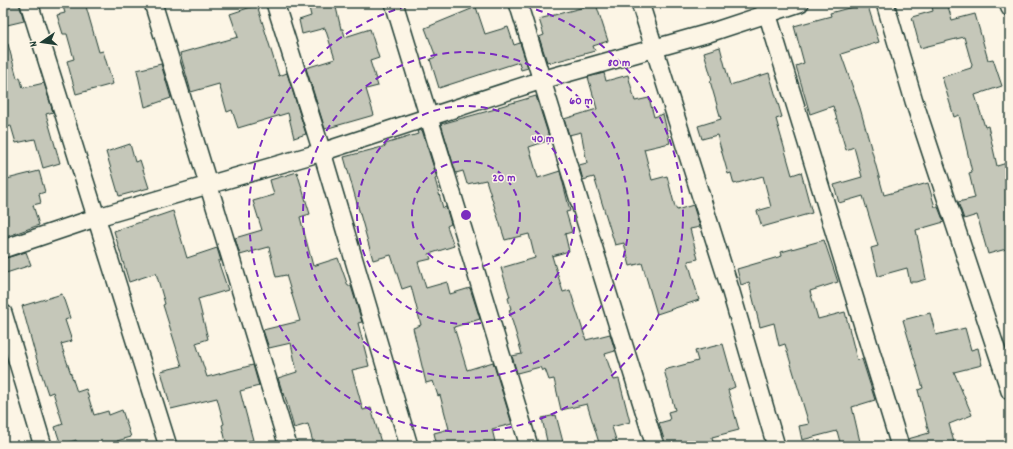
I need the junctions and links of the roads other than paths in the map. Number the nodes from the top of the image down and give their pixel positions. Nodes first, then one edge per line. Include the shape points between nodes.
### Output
1 (29, 3) edge
2 (153, 3) edge
3 (275, 3) edge
4 (394, 3) edge
5 (518, 3) edge
6 (640, 3) edge
7 (800, 3) edge
8 (886, 3) edge
9 (1008, 3) edge
10 (766, 8) edge
11 (1010, 8) edge
12 (655, 50) junction
13 (542, 80) junction
14 (428, 117) junction
15 (322, 152) junction
16 (210, 185) junction
17 (98, 217) junction
18 (3, 249) edge
19 (3, 313) edge
20 (1010, 391) edge
21 (43, 446) edge
22 (168, 446) edge
23 (288, 446) edge
24 (409, 446) edge
25 (529, 446) edge
26 (655, 446) edge
27 (776, 446) edge
28 (900, 446) edge

1 - 17 street
2 - 16 street
3 - 15 street
4 - 14 street
5 - 13 street
6 - 12 street
7 - 10 street
8 - 20 street via 914,101
9 - 11 street
10 - 12 street
10 - 28 street
12 - 13 street
12 - 27 street
13 - 14 street
13 - 26 street
14 - 15 street
14 - 25 street
15 - 16 street
15 - 24 street
16 - 17 street
16 - 23 street
17 - 18 street
17 - 22 street
19 - 21 street

